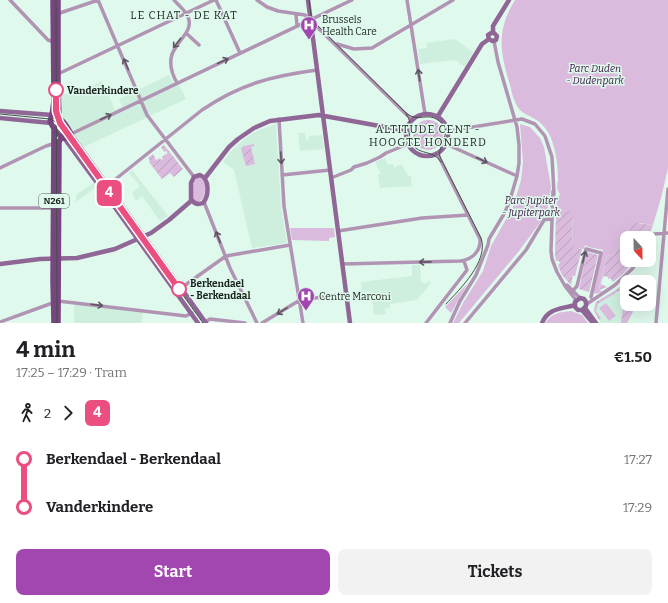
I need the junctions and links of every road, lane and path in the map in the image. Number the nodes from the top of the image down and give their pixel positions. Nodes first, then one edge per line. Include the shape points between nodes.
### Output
1 (10, 0) edge
2 (53, 0) edge
3 (58, 0) edge
4 (98, 0) edge
5 (174, 0) edge
6 (215, 0) edge
7 (257, 0) edge
8 (308, 0) edge
9 (352, 0) edge
10 (407, 0) edge
11 (453, 0) edge
12 (509, 0) edge
13 (186, 13) junction
14 (56, 14) junction
15 (296, 15) junction
16 (310, 20) junction
17 (297, 25) junction
18 (411, 25) junction
19 (493, 32) junction
20 (186, 33) junction
21 (489, 39) junction
22 (494, 41) junction
23 (56, 42) junction
24 (334, 43) junction
25 (118, 45) junction
26 (199, 45) dead end
27 (354, 49) junction
28 (240, 53) junction
29 (348, 56) junction
30 (317, 70) junction
31 (56, 74) junction
32 (177, 83) junction
33 (141, 100) junction
34 (0, 111) edge
35 (425, 114) junction
36 (323, 115) junction
37 (52, 116) junction
38 (438, 116) junction
39 (0, 118) edge
40 (60, 118) junction
41 (278, 119) junction
42 (412, 120) junction
43 (516, 120) junction
44 (52, 125) junction
45 (406, 131) junction
46 (448, 131) junction
47 (71, 134) junction
48 (64, 138) junction
49 (165, 140) junction
50 (56, 143) junction
51 (408, 144) junction
52 (446, 144) junction
53 (437, 154) junction
54 (0, 168) edge
55 (330, 170) junction
56 (282, 175) junction
57 (517, 176) junction
58 (194, 177) junction
59 (205, 178) junction
60 (331, 178) junction
61 (107, 186) junction
62 (668, 189) edge
63 (191, 200) junction
64 (204, 202) junction
65 (0, 208) edge
66 (56, 208) junction
67 (468, 215) junction
68 (552, 218) junction
69 (338, 231) junction
70 (666, 233) edge
71 (656, 234) edge
72 (144, 236) junction
73 (138, 240) junction
74 (290, 245) junction
75 (662, 255) junction
76 (226, 256) junction
77 (667, 256) edge
78 (56, 258) junction
79 (464, 261) junction
80 (0, 264) edge
81 (342, 264) junction
82 (634, 267) edge
83 (181, 288) junction
84 (572, 292) junction
85 (346, 294) junction
86 (601, 295) junction
87 (591, 297) junction
88 (300, 300) junction
89 (578, 301) junction
90 (56, 302) junction
91 (585, 307) junction
92 (192, 313) junction
93 (0, 322) edge
94 (206, 322) edge
95 (54, 323) edge
96 (58, 323) edge
97 (198, 323) edge
98 (245, 323) edge
99 (257, 323) edge
100 (262, 323) edge
101 (303, 323) edge
102 (350, 323) edge
103 (426, 323) edge
104 (450, 323) edge
105 (466, 323) edge
106 (542, 323) edge
107 (593, 323) edge
108 (596, 323) edge
109 (656, 323) edge

1 - 23 street via 48,40
2 - 14 main road
3 - 14 main road
4 - 14 street
4 - 25 street
5 - 13 street
6 - 13 street
6 - 28 street
7 - 15 street via 267,7
8 - 16 main road
9 - 16 street
10 - 18 street
11 - 18 street
12 - 19 main road
13 - 20 street via 190,26
13 - 25 street
14 - 23 main road
15 - 16 street via 305,15
15 - 17 street
16 - 17 street
16 - 24 street
16 - 30 main road
17 - 28 street
18 - 27 street via 372,48
35 -> 18 street
19 - 21 main road via 488,35
19 - 22 main road via 497,36
20 - 26 street
20 -> 32 street via 173,49 171,57 171,68
21 - 22 main road
21 - 38 main road via 482,44
22 - 43 street
23 - 31 main road
24 - 27 street
24 - 29 street
25 - 31 street
33 -> 25 street
27 - 29 street
32 -> 28 street
29 - 42 street
30 - 36 main road
30 - 49 street via 272,77 234,92 202,110
31 - 37 main road
31 - 40 main road
32 - 33 street
47 -> 33 street
33 - 49 street via 147,115
34 - 37 main road
35 - 38 main road
35 - 42 main road
36 - 41 main road
36 - 45 main road
36 - 55 main road
37 - 40 main road
37 - 44 main road
38 - 46 main road
39 - 44 main road
40 - 47 main road
41 -> 56 street
41 - 59 main road via 259,126 238,139
42 - 45 main road
43 - 46 street
43 - 57 street via 519,145
43 - 68 street via 532,122 544,133 552,157
44 - 48 main road
44 - 50 main road, N261
45 - 51 main road
46 - 52 main road
47 - 48 main road
47 - 61 main road
48 - 50 main road
48 - 73 main road
49 - 58 street
49 - 61 street
50 - 54 street
50 - 66 main road, N261
51 - 53 main road via 420,155
51 - 60 street
52 - 53 main road
52 -> 57 street
53 - 67 street
55 - 56 street
55 - 60 main road
56 - 74 street
57 - 104 street via 509,203 476,275
58 - 59 main road via 200,175
58 - 63 main road via 191,181
59 - 64 main road via 207,184
60 - 69 main road
61 - 72 main road
62 - 70 street
63 - 64 main road via 197,204
63 - 72 main road via 165,223
76 -> 64 street
65 - 66 street
66 - 78 main road, N261
67 - 69 street via 422,218
67 - 79 street via 480,239 477,252
68 - 84 street via 551,255 554,267
68 - 105 street via 544,220 526,250
69 - 81 main road
70 - 71 street
70 - 75 street
72 - 73 main road
72 - 83 main road
73 - 78 main road via 116,250 77,258
73 - 92 main road
74 - 76 street
74 - 88 street
75 - 77 street
75 - 109 street
76 - 83 street
76 - 99 street
78 - 80 main road
78 - 90 main road, N261
79 -> 81 street
79 - 103 street via 467,270
81 - 85 main road
82 - 86 street via 615,286
83 - 94 main road
84 -> 87 street via 577,286 586,250 601,253
84 - 89 street
85 - 88 street
85 - 102 main road
86 - 87 street
86 - 91 street
87 - 89 street
88 -> 100 street
88 - 101 street
89 - 91 main road
89 - 91 main road via 577,309
89 - 106 main road via 552,311
90 -> 92 street via 186,316
90 - 93 street
90 - 95 main road, N261
90 - 96 main road, N261
91 - 107 main road
91 - 108 main road
92 - 97 main road
94 - 98 street via 210,319

